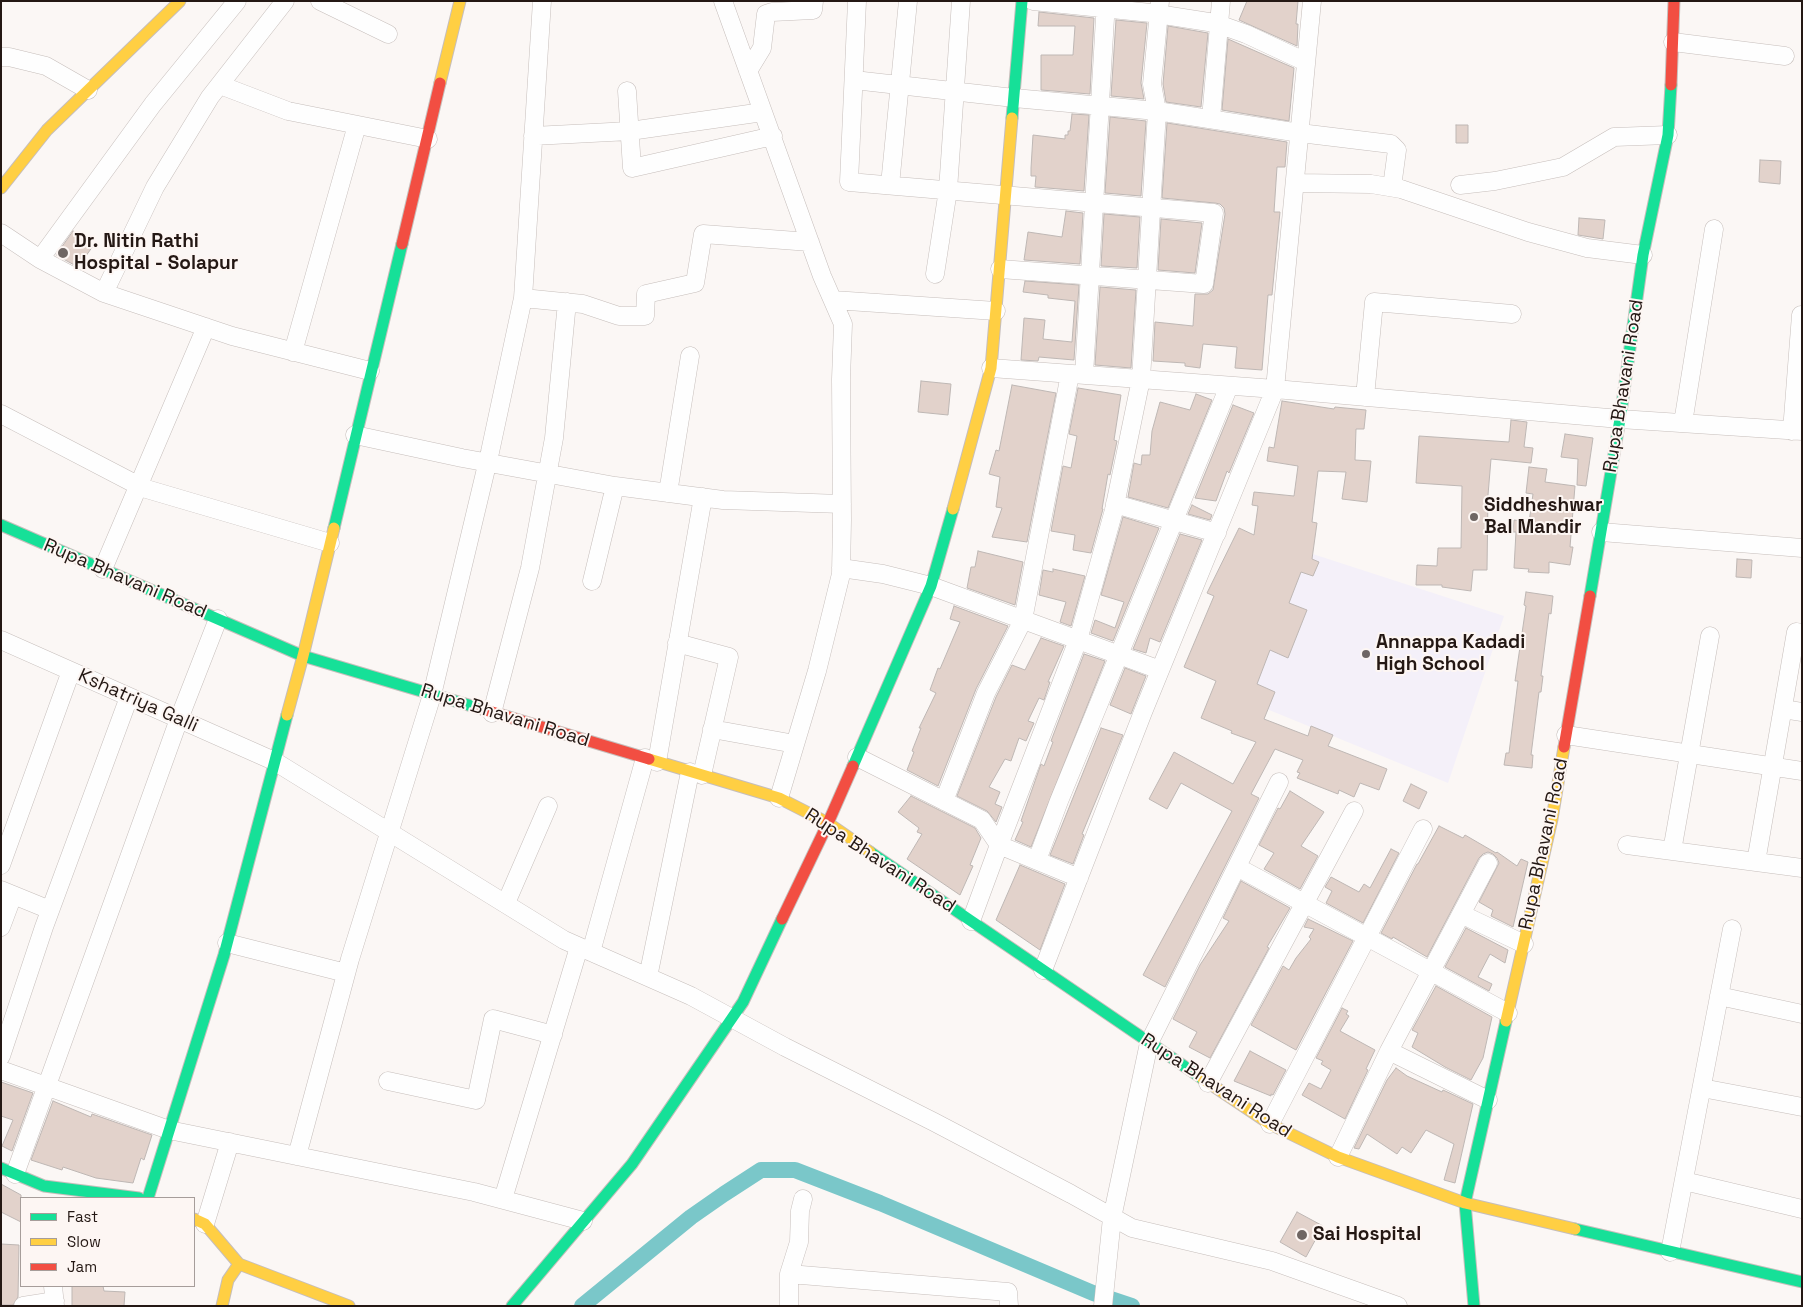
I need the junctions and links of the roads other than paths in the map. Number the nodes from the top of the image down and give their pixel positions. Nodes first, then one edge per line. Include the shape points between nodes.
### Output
1 (180, 1) edge
2 (237, 1) edge
3 (285, 1) edge
4 (320, 1) edge
5 (460, 1) edge
6 (542, 1) edge
7 (723, 1) edge
8 (814, 1) edge
9 (858, 1) edge
10 (908, 1) edge
11 (961, 1) edge
12 (1022, 1) edge
13 (1033, 1) edge
14 (1221, 1) edge
15 (1312, 1) edge
16 (1674, 1) edge
17 (1106, 5) edge
18 (1159, 8) edge
19 (1219, 25) junction
20 (388, 34) dead end
21 (1673, 42) junction
22 (1785, 56) dead end
23 (1, 57) edge
24 (1306, 62) junction
25 (748, 71) junction
26 (854, 80) junction
27 (220, 85) junction
28 (900, 85) junction
29 (88, 90) junction
30 (954, 91) junction
31 (627, 92) dead end
32 (1014, 98) junction
33 (1100, 106) junction
34 (1156, 111) junction
35 (763, 112) junction
36 (1211, 119) junction
37 (357, 125) junction
38 (630, 131) junction
39 (1300, 133) junction
40 (1668, 135) junction
41 (534, 136) junction
42 (773, 136) junction
43 (428, 139) junction
44 (1295, 183) junction
45 (1460, 184) dead end
46 (890, 185) junction
47 (1392, 187) junction
48 (1, 188) edge
49 (948, 190) junction
50 (1006, 195) junction
51 (1094, 203) junction
52 (1151, 208) junction
53 (1714, 229) dead end
54 (1, 233) edge
55 (810, 242) junction
56 (1643, 255) junction
57 (40, 259) junction
58 (1000, 269) junction
59 (935, 274) dead end
60 (1090, 276) junction
61 (1146, 280) junction
62 (104, 293) junction
63 (523, 298) junction
64 (833, 300) junction
65 (567, 302) junction
66 (996, 311) junction
67 (1512, 314) dead end
68 (1801, 315) edge
69 (206, 327) junction
70 (293, 352) junction
71 (690, 356) dead end
72 (992, 368) junction
73 (370, 371) junction
74 (1077, 374) junction
75 (1141, 379) junction
76 (1229, 386) junction
77 (1275, 389) junction
78 (1365, 397) junction
79 (1, 414) edge
80 (1620, 419) junction
81 (1683, 423) junction
82 (1797, 431) edge
83 (356, 435) junction
84 (488, 463) junction
85 (547, 474) junction
86 (138, 485) junction
87 (615, 486) junction
88 (668, 492) junction
89 (703, 497) junction
90 (842, 504) junction
91 (1115, 504) junction
92 (1174, 521) junction
93 (1, 525) edge
94 (1600, 532) junction
95 (1217, 533) junction
96 (330, 543) junction
97 (1802, 548) edge
98 (841, 568) junction
99 (103, 569) junction
100 (592, 581) dead end
101 (931, 586) junction
102 (218, 619) junction
103 (1023, 620) junction
104 (1802, 633) edge
105 (1710, 636) dead end
106 (1, 640) edge
107 (1078, 640) junction
108 (677, 643) junction
109 (1119, 655) junction
110 (303, 656) junction
111 (1160, 670) junction
112 (71, 671) junction
113 (432, 695) junction
114 (129, 697) junction
115 (1783, 709) junction
116 (1802, 712) edge
117 (492, 713) junction
118 (179, 719) junction
119 (712, 729) junction
120 (1566, 735) junction
121 (795, 744) junction
122 (1689, 754) junction
123 (856, 757) junction
124 (651, 760) junction
125 (274, 762) junction
126 (1773, 766) junction
127 (1802, 771) edge
128 (696, 773) junction
129 (1279, 782) dead end
130 (779, 798) junction
131 (944, 801) junction
132 (548, 806) dead end
133 (1354, 811) dead end
134 (828, 822) junction
135 (1424, 829) dead end
136 (391, 833) junction
137 (999, 844) junction
138 (1627, 845) dead end
139 (1672, 851) junction
140 (1037, 860) junction
141 (1756, 862) junction
142 (1488, 863) dead end
143 (1, 865) edge
144 (1237, 866) junction
145 (1802, 868) edge
146 (1079, 878) junction
147 (7, 892) edge
148 (1305, 903) junction
149 (506, 904) junction
150 (50, 910) junction
151 (1461, 914) junction
152 (971, 921) junction
153 (1, 927) edge
154 (1732, 929) dead end
155 (1367, 937) junction
156 (227, 943) junction
157 (1524, 944) junction
158 (585, 949) junction
159 (1043, 970) junction
160 (1431, 971) junction
161 (346, 973) junction
162 (648, 977) junction
163 (1719, 996) junction
164 (1508, 1013) junction
165 (1802, 1014) edge
166 (732, 1017) junction
167 (553, 1035) junction
168 (1149, 1043) junction
169 (1389, 1051) junction
170 (1, 1056) edge
171 (1, 1070) edge
172 (388, 1081) dead end
173 (1208, 1082) junction
174 (48, 1087) junction
175 (1702, 1088) junction
176 (1488, 1100) junction
177 (1802, 1107) edge
178 (1270, 1124) junction
179 (169, 1130) junction
180 (230, 1142) junction
181 (297, 1156) junction
182 (1338, 1157) junction
183 (8, 1171) edge
184 (1684, 1181) junction
185 (44, 1192) edge
186 (123, 1197) edge
187 (148, 1197) edge
188 (803, 1199) dead end
189 (503, 1200) junction
190 (1465, 1204) junction
191 (1802, 1209) edge
192 (1112, 1218) junction
193 (199, 1221) edge
194 (583, 1221) junction
195 (1670, 1252) junction
196 (239, 1264) junction
197 (789, 1274) junction
198 (1802, 1282) edge
199 (54, 1298) edge
200 (23, 1306) edge
201 (222, 1306) edge
202 (348, 1306) edge
203 (512, 1306) edge
204 (788, 1306) edge
205 (1009, 1306) edge
206 (1103, 1306) edge
207 (1398, 1306) edge
208 (1474, 1306) edge

1 - 29 street
2 - 57 street via 153,104
3 - 27 street
4 - 20 street
5 - 43 street
6 - 41 street
7 - 25 street
8 - 25 street via 813,10 766,14 762,48
9 - 26 street
10 - 28 street
11 - 30 street
12 - 32 street
13 - 17 street
14 - 19 street
15 - 24 street
16 - 21 street, Rupa Bhavani Road
17 - 18 street
17 - 33 street
18 - 19 street
18 - 34 street via 1152,84
19 - 24 street
19 - 36 street
21 - 22 street
21 - 40 street, Rupa Bhavani Road
23 - 29 street via 46,66
24 - 39 street
25 - 35 street
26 - 28 street
26 - 46 street via 849,182
27 - 37 street via 288,111
27 - 62 street via 155,187
28 - 30 street
28 - 46 street
29 - 48 street via 47,130
30 - 32 street
30 - 49 street
31 - 38 street
32 - 33 street
32 - 50 street
33 - 34 street
33 - 51 street
34 - 36 street
34 - 52 street
35 - 38 street
35 - 42 street
36 - 39 street
37 - 43 street
37 - 70 street
38 - 41 street
38 - 42 street via 632,168
39 - 44 street
39 - 47 street via 1390,144 1396,150
40 - 45 street via 1614,137 1563,167 1495,181
40 - 56 street, Rupa Bhavani Road
41 - 63 street
42 - 55 street
43 - 73 street
44 - 47 street
44 - 77 street
46 - 49 street
47 - 56 street via 1587,248
49 - 50 street
49 - 59 street
50 - 51 street
50 - 58 street
51 - 52 street
51 - 60 street
52 - 61 street
52 - 61 street via 1214,213 1204,284
53 - 81 street
54 - 57 street
55 - 64 street
55 - 65 street via 703,234 695,283 646,294 645,316 619,316
56 - 80 street, Rupa Bhavani Road
57 - 62 street
58 - 60 street
58 - 66 street
60 - 61 street
60 - 74 street
61 - 75 street
62 - 69 street
63 - 65 street
63 - 84 street
64 - 66 street
64 - 90 street via 843,324
65 - 85 street via 554,438
66 - 72 street
67 - 78 street via 1374,302
68 - 82 street
69 - 70 street
69 - 86 street
70 - 73 street
71 - 88 street
72 - 74 street
72 - 101 street
73 - 83 street
74 - 75 street
74 - 103 street
75 - 76 street
75 - 91 street
76 - 77 street
76 - 92 street
77 - 78 street
77 - 95 street
78 - 80 street
79 - 86 street
80 - 81 street
80 - 94 street, Rupa Bhavani Road
81 - 82 street
83 - 84 street
83 - 96 street
84 - 85 street
84 - 113 street
85 - 87 street
85 - 117 street via 530,568
86 - 96 street
86 - 99 street
87 - 88 street
87 - 100 street
88 - 89 street
89 - 90 street
89 - 108 street
90 - 98 street
91 - 92 street
91 - 107 street
92 - 95 street
92 - 109 street
93 - 99 street, Rupa Bhavani Road
94 - 97 street
94 - 120 street, Rupa Bhavani Road
95 - 111 street
96 - 110 street
98 - 101 street
98 - 121 street
99 - 102 street, Rupa Bhavani Road
101 - 103 street
101 - 123 street
102 - 110 street, Rupa Bhavani Road
102 - 118 street
103 - 107 street
103 - 131 street via 986,693
104 - 115 street via 1796,632
105 - 122 street
106 - 112 street, Kshatriya Galli
107 - 109 street
107 - 137 street
108 - 119 street via 729,657
108 - 124 street
109 - 111 street
109 - 140 street
110 - 113 street, Rupa Bhavani Road
110 - 125 street
111 - 146 street
112 - 114 street, Kshatriya Galli
112 - 143 street
113 - 117 street, Rupa Bhavani Road
113 - 136 street
114 - 118 street, Kshatriya Galli
114 - 150 street
115 - 116 street
115 - 126 street
117 - 124 street, Rupa Bhavani Road
118 - 125 street, Kshatriya Galli
118 - 174 street
119 - 121 street
119 - 128 street
120 - 122 street
120 - 157 street, Rupa Bhavani Road via 1552,819
121 - 130 street
122 - 126 street
122 - 139 street
123 - 131 street
123 - 134 street
124 - 128 street, Rupa Bhavani Road
124 - 158 street
125 - 136 street, Kshatriya Galli
125 - 156 street
126 - 127 street
126 - 141 street
128 - 130 street, Rupa Bhavani Road
128 - 162 street
129 - 144 street
130 - 134 street, Rupa Bhavani Road
131 - 137 street via 982,820
132 - 149 street
133 - 148 street
134 - 152 street, Rupa Bhavani Road
134 - 166 street via 744,1002
135 - 155 street
136 - 149 street, Kshatriya Galli
136 - 161 street
137 - 140 street
137 - 152 street
138 - 139 street
139 - 141 street
140 - 146 street
141 - 145 street
142 - 151 street
144 - 148 street
144 - 168 street
146 - 159 street
147 - 150 street
147 - 153 street
148 - 155 street
148 - 173 street
149 - 158 street, Kshatriya Galli via 564,940
150 - 170 street
151 - 157 street
151 - 160 street
152 - 159 street, Rupa Bhavani Road
154 - 163 street
155 - 160 street
155 - 178 street
156 - 161 street
156 - 179 street
157 - 164 street, Rupa Bhavani Road
158 - 162 street, Kshatriya Galli
158 - 167 street
159 - 168 street, Rupa Bhavani Road
160 - 164 street
160 - 169 street
161 - 181 street
162 - 166 street, Kshatriya Galli
163 - 165 street
163 - 175 street
164 - 176 street, Rupa Bhavani Road
166 - 192 street, Kshatriya Galli via 785,1048 934,1122
166 - 194 street via 632,1164
167 - 172 street via 494,1019 476,1100
167 - 189 street
168 - 173 street, Rupa Bhavani Road
168 - 192 street
169 - 176 street
169 - 182 street
171 - 174 street
173 - 178 street, Rupa Bhavani Road
174 - 179 street
174 - 183 street
175 - 177 street
175 - 184 street
176 - 190 street, Rupa Bhavani Road
178 - 182 street, Rupa Bhavani Road
179 - 180 street
179 - 187 street
180 - 181 street
180 - 193 street
181 - 189 street
182 - 190 street, Rupa Bhavani Road
183 - 185 street
184 - 191 street
184 - 195 street
185 - 186 street
188 - 197 street via 799,1242
189 - 194 street
190 - 195 street
190 - 208 street
192 - 206 street
192 - 207 street, Kshatriya Galli via 1132,1228 1272,1261
193 - 196 street
194 - 203 street
195 - 198 street
196 - 201 street via 228,1280
196 - 202 street
197 - 204 street
197 - 205 street via 1008,1292
199 - 200 street

